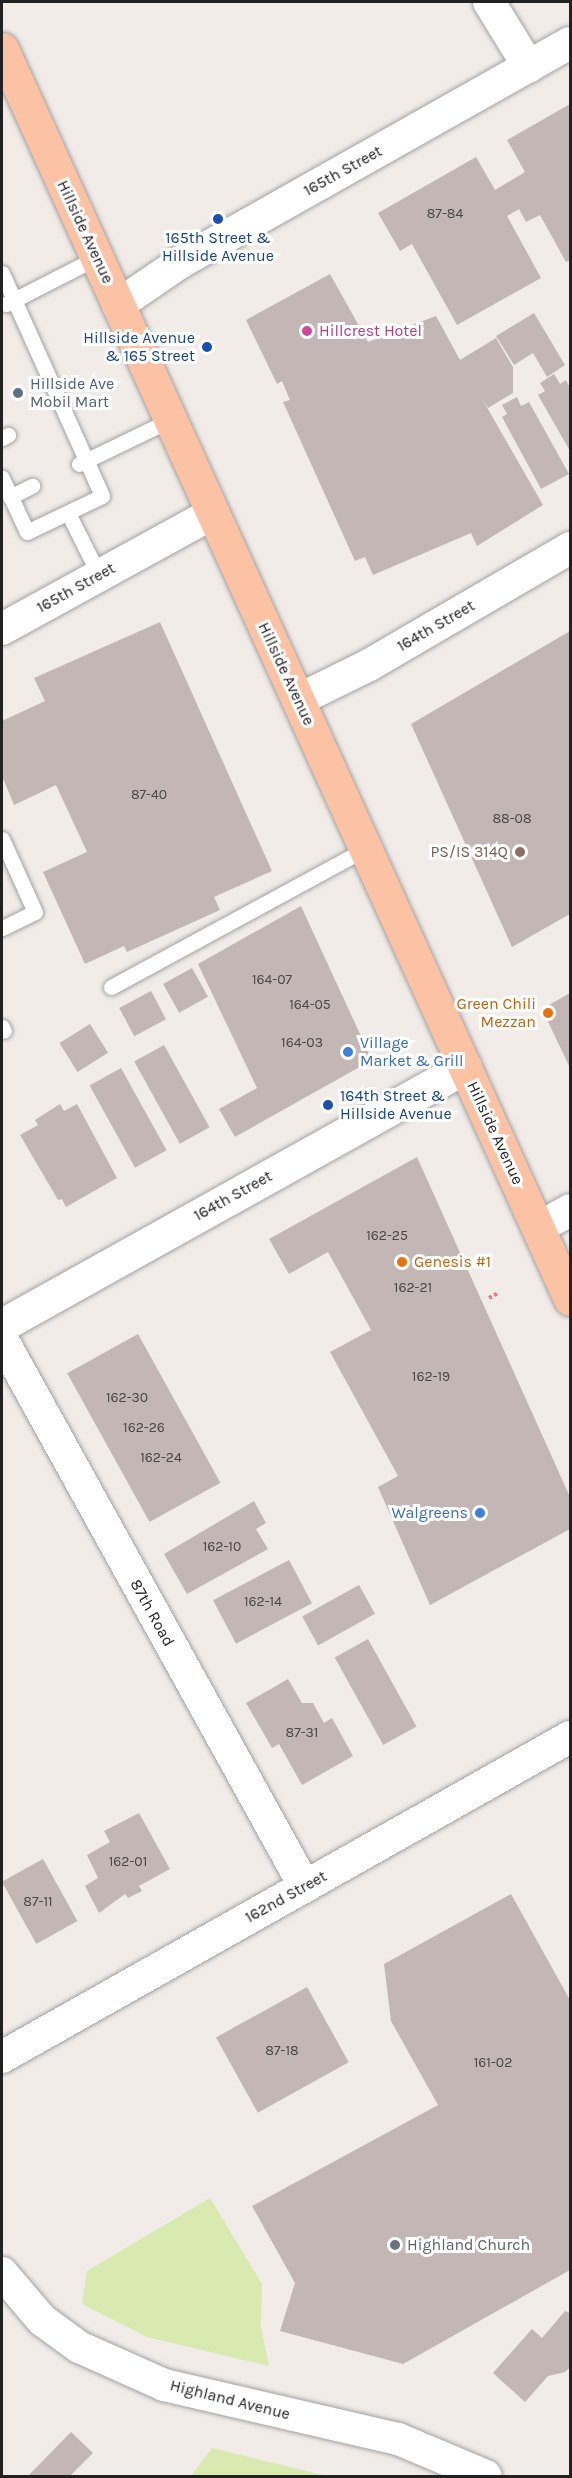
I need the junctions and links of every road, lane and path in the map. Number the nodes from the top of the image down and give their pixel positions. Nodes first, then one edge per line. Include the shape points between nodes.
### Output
1 (489, 2) edge
2 (570, 43) edge
3 (2, 49) edge
4 (529, 67) junction
5 (96, 258) junction
6 (2, 273) edge
7 (10, 302) junction
8 (118, 305) junction
9 (171, 420) junction
10 (82, 462) junction
11 (2, 478) edge
12 (32, 486) dead end
13 (10, 497) junction
14 (68, 513) junction
15 (213, 513) junction
16 (570, 548) edge
17 (99, 575) junction
18 (2, 629) edge
19 (298, 700) junction
20 (2, 839) edge
21 (365, 849) junction
22 (2, 928) edge
23 (111, 987) dead end
24 (465, 1068) junction
25 (570, 1210) edge
26 (538, 1228) junction
27 (498, 1293) dead end
28 (489, 1298) dead end
29 (570, 1299) edge
30 (2, 1325) edge
31 (2, 1339) edge
32 (570, 1737) edge
33 (305, 1887) junction
34 (2, 2057) edge
35 (2, 2273) edge
36 (486, 2476) edge

1 - 4 street
2 - 4 street, 165th Street
3 - 5 main road, Hillside Avenue
4 - 8 street, 165th Street via 181,262
5 - 7 lane
5 - 8 main road, Hillside Avenue
6 - 7 lane
7 - 10 lane
8 - 9 main road, Hillside Avenue
9 - 10 lane
9 - 15 main road, Hillside Avenue
10 - 14 lane via 102,496
11 - 13 lane
12 - 13 lane
13 - 14 lane via 27,532
14 - 17 lane
15 - 17 street, 165th Street
15 - 19 main road, Hillside Avenue
16 - 19 street, 164th Street via 369,665
17 - 18 street, 165th Street
19 - 21 main road, Hillside Avenue
20 - 22 lane via 35,912
21 - 23 lane
21 - 24 main road, Hillside Avenue
24 - 26 main road, Hillside Avenue
24 - 30 street, 164th Street
25 - 26 street
26 - 29 main road, Hillside Avenue
27 - 28 path
31 - 33 street, 87th Road
32 - 33 street, 162nd Street
33 - 34 street, 162nd Street
35 - 36 street, Highland Avenue via 42,2319 79,2347 164,2385 398,2439

